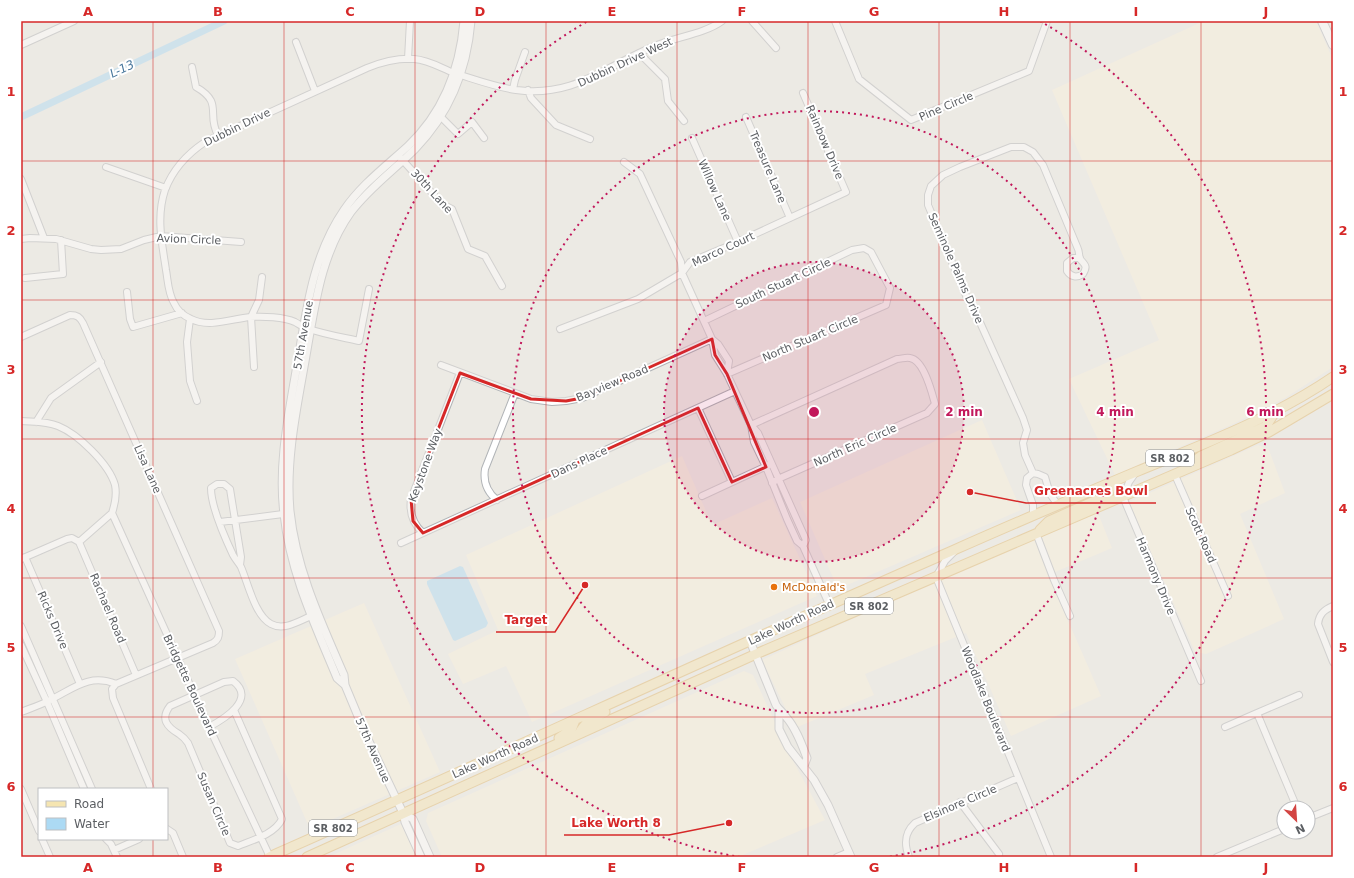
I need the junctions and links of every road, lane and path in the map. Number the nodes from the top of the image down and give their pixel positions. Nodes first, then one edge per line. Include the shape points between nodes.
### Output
1 (74, 21) edge
2 (410, 21) edge
3 (464, 21) edge
4 (471, 21) edge
5 (722, 21) edge
6 (752, 21) edge
7 (835, 21) edge
8 (1047, 21) edge
9 (1322, 21) edge
10 (710, 24) edge
11 (296, 42) dead end
12 (21, 45) edge
13 (1333, 45) edge
14 (776, 48) dead end
15 (525, 52) dead end
16 (638, 53) junction
17 (408, 59) junction
18 (192, 67) dead end
19 (458, 74) junction
20 (513, 89) junction
21 (528, 90) junction
22 (315, 91) junction
23 (804, 93) dead end
24 (438, 114) junction
25 (746, 117) dead end
26 (684, 121) dead end
27 (218, 136) junction
28 (484, 138) dead end
29 (692, 138) dead end
30 (590, 139) dead end
31 (400, 157) junction
32 (624, 162) dead end
33 (106, 168) dead end
34 (21, 179) edge
35 (166, 188) junction
36 (846, 192) joint
37 (790, 218) junction
38 (161, 236) junction
39 (44, 238) junction
40 (21, 239) edge
41 (62, 240) junction
42 (241, 242) dead end
43 (738, 242) junction
44 (864, 248) joint
45 (1080, 258) dead end
46 (682, 274) junction
47 (262, 277) dead end
48 (25, 278) dead end
49 (502, 286) dead end
50 (369, 289) dead end
51 (127, 292) dead end
52 (182, 313) junction
53 (251, 317) junction
54 (190, 319) junction
55 (704, 321) junction
56 (307, 329) junction
57 (560, 329) dead end
58 (21, 337) edge
59 (712, 339) junction
60 (101, 362) junction
61 (441, 365) dead end
62 (254, 367) dead end
63 (460, 373) junction
64 (727, 374) junction
65 (1333, 377) edge
66 (735, 391) junction
67 (515, 393) junction
68 (1333, 394) edge
69 (197, 401) dead end
70 (698, 408) junction
71 (1275, 411) junction
72 (21, 421) edge
73 (36, 422) junction
74 (751, 425) junction
75 (769, 465) junction
76 (1136, 472) junction
77 (1032, 473) junction
78 (1175, 475) junction
79 (778, 479) junction
80 (732, 482) junction
81 (772, 483) junction
82 (1111, 483) junction
83 (702, 496) dead end
84 (1122, 497) junction
85 (497, 500) junction
86 (1058, 505) junction
87 (112, 513) junction
88 (283, 514) junction
89 (1033, 516) junction
90 (234, 519) junction
91 (220, 522) junction
92 (423, 533) junction
93 (1036, 533) junction
94 (79, 542) junction
95 (401, 543) dead end
96 (804, 546) junction
97 (959, 548) junction
98 (23, 558) edge
99 (240, 565) junction
100 (936, 577) junction
101 (1228, 596) dead end
102 (829, 604) junction
103 (1333, 606) edge
104 (311, 616) junction
105 (1070, 616) dead end
106 (21, 626) edge
107 (750, 641) junction
108 (21, 645) edge
109 (756, 654) junction
110 (177, 658) junction
111 (1333, 662) edge
112 (136, 675) junction
113 (1201, 681) dead end
114 (80, 684) junction
115 (116, 684) junction
116 (345, 685) junction
117 (653, 685) junction
118 (194, 695) junction
119 (1299, 695) dead end
120 (50, 700) junction
121 (234, 710) junction
122 (779, 711) junction
123 (21, 712) edge
124 (1257, 713) junction
125 (575, 720) junction
126 (1225, 727) dead end
127 (209, 728) junction
128 (580, 734) junction
129 (513, 764) junction
130 (804, 766) junction
131 (1018, 778) junction
132 (84, 788) edge
133 (92, 788) edge
134 (152, 788) edge
135 (21, 790) edge
136 (396, 800) junction
137 (1294, 800) edge
138 (960, 802) junction
139 (1333, 808) edge
140 (404, 813) junction
141 (1316, 815) edge
142 (38, 829) edge
143 (168, 830) edge
144 (1276, 831) edge
145 (261, 836) junction
146 (42, 840) edge
147 (109, 840) edge
148 (137, 840) edge
149 (114, 850) junction
150 (999, 854) dead end
151 (850, 855) edge
152 (50, 857) edge
153 (117, 857) edge
154 (183, 857) edge
155 (270, 857) edge
156 (307, 857) edge
157 (421, 857) edge
158 (430, 857) edge
159 (838, 857) edge
160 (909, 857) edge
161 (1051, 857) edge
162 (1217, 857) edge

1 - 12 street
2 - 17 street
3 - 19 street, 57th Avenue
4 - 19 street, 57th Avenue via 469,44
5 - 10 street, Dubbin Drive West
6 - 14 street
7 - 8 street, Pine Circle via 859,79 911,120 1029,71
9 - 13 main road
10 - 16 street, Dubbin Drive West
11 - 22 street
15 - 20 street
16 - 21 street, Dubbin Drive West via 574,85 544,91
16 - 26 street via 665,79 668,101
17 - 19 street, Dubbin Drive via 426,61
17 - 22 street, Dubbin Drive via 367,68
18 - 27 street via 196,87 206,93 212,103 214,129
19 - 20 street, Dubbin Drive West
19 - 24 street, 57th Avenue via 445,95
20 - 21 street, Dubbin Drive West
21 - 30 street via 531,98 556,126
22 - 27 street, Dubbin Drive
23 - 36 street, Rainbow Drive
24 - 28 street via 458,134 472,122
24 - 31 street, 57th Avenue
25 - 37 street, Treasure Lane
27 - 35 street, Dubbin Drive via 185,158 176,168
29 - 43 street, Willow Lane
31 - 49 street, 30th Lane via 442,204 452,209 468,249 484,256
31 - 56 street, 57th Avenue via 362,188 333,228 316,269
32 - 46 street via 640,174 681,262
33 - 35 street
34 - 39 street
35 - 38 street, Dubbin Drive via 160,210
36 - 37 street, Marco Court
37 - 43 street, Marco Court
38 - 41 street, Avion Circle via 112,250 91,249
38 - 42 street, Avion Circle
38 - 52 street, Dubbin Drive via 170,295
39 - 40 street, Avion Circle
39 - 41 street, Avion Circle
41 - 48 street via 63,274
43 - 46 street, Marco Court via 690,262
44 - 55 street, South Stuart Circle via 852,250
44 - 64 street, North Stuart Circle via 871,252 890,288 886,305
45 - 77 street, Seminole Palms Drive via 1043,166 1033,152 1024,147 1011,147 960,167 931,186 928,205 967,298 1023,418 1027,430 1023,443
46 - 55 street
46 - 57 street, Marco Court via 638,299
47 - 53 street via 259,300
50 - 56 street, Dubbin Drive via 359,341
51 - 52 street via 133,327
52 - 54 street, Dubbin Drive
53 - 54 street, Dubbin Drive via 209,323
53 - 56 street, Dubbin Drive via 296,322
53 - 62 street
54 - 69 street via 187,342 190,381
55 - 59 street
56 - 88 street, 57th Avenue via 286,434 282,472
56 - 116 street, 57th Avenue via 292,435 289,472 290,512 305,578 344,674
58 - 60 street, Lisa Lane via 75,315 83,323
59 - 64 street via 729,361
59 - 67 street, Bayview Road via 578,399 540,401
60 - 73 street via 51,398
60 - 110 street, Lisa Lane via 219,631 217,640 213,643
61 - 63 street, Bayview Road
63 - 67 street, Bayview Road
63 - 92 street, Keystone Way via 411,499 412,517 415,525
64 - 66 street
65 - 71 main road, Lake Worth Road / SR 802
66 - 70 street, Dans Place
66 - 74 street
67 - 85 street via 485,469 486,488
68 - 78 main road, Lake Worth Road / SR 802 via 1269,432
70 - 80 street
70 - 85 street, Dans Place
71 - 76 main road, Lake Worth Road / SR 802 via 1219,438
71 - 78 main road via 1266,426 1201,456
72 - 73 street
73 - 87 street via 51,424 71,433 98,458 115,485
74 - 75 street via 754,442
74 - 79 street, North Eric Circle via 898,359 911,358 920,364 935,404 927,413
75 - 79 street
75 - 80 street
75 - 81 street
76 - 82 main road, Lake Worth Road / SR 802
76 - 84 street
77 - 86 street via 1045,477 1050,494
77 - 89 street via 1027,478 1026,485 1033,505
78 - 84 main road, Lake Worth Road / SR 802
78 - 101 street, Scott Road
79 - 81 street, North Eric Circle
79 - 96 street via 806,540
80 - 83 street
81 - 96 street via 797,541
82 - 86 main road, Lake Worth Road / SR 802
82 - 93 main road via 1108,495 1049,520
84 - 93 main road, Lake Worth Road / SR 802
84 - 113 street, Harmony Drive
85 - 92 street, Dans Place
86 - 89 main road, Lake Worth Road / SR 802
87 - 94 street
87 - 110 street, Bridgette Boulevard
88 - 90 street
88 - 104 street, 57th Avenue via 298,581
89 - 97 main road, Lake Worth Road / SR 802
90 - 91 street
90 - 91 street via 230,489 224,484 217,484 211,488 211,497
90 - 99 street via 241,557
91 - 99 street via 228,546
92 - 95 street
93 - 100 main road, Lake Worth Road / SR 802
93 - 105 street
94 - 98 street via 72,538 67,539
94 - 112 street, Rachael Road
96 - 102 street
97 - 100 street via 945,561
97 - 102 main road, Lake Worth Road / SR 802
98 - 114 street, Ricks Drive
99 - 104 street via 257,608 271,625 285,627
100 - 109 main road, Lake Worth Road / SR 802
100 - 131 street, Woodlake Boulevard
102 - 107 main road, Lake Worth Road / SR 802
103 - 111 street via 1323,611 1318,624
104 - 116 street, 57th Avenue via 337,678
106 - 120 street
107 - 109 street
107 - 117 main road, Lake Worth Road / SR 802
108 - 120 street
109 - 122 street
109 - 128 main road, Lake Worth Road / SR 802
110 - 112 street
110 - 118 street, Bridgette Boulevard
112 - 115 street
114 - 115 street via 100,680
114 - 120 street
115 - 134 street via 112,690 113,698
116 - 136 street, 57th Avenue
117 - 125 main road, Lake Worth Road / SR 802
117 - 128 main road via 639,697 588,721
118 - 121 street via 224,682 233,681 242,696
118 - 127 street, Bridgette Boulevard
118 - 145 street, Susan Circle via 170,706 165,718 168,727 188,743 230,843 238,846
119 - 124 street
120 - 123 street
120 - 132 street
120 - 133 street
121 - 127 street
121 - 145 street, Susan Circle via 282,818 278,826
122 - 130 street via 779,729 788,747
122 - 130 street via 787,717 803,747 807,758
124 - 126 street
124 - 137 street
125 - 129 main road via 571,730 565,735 523,754
125 - 136 main road, Lake Worth Road / SR 802
127 - 145 street, Bridgette Boulevard
128 - 129 main road, Lake Worth Road / SR 802
129 - 140 main road, Lake Worth Road / SR 802
130 - 151 street via 828,805
131 - 138 street, Elsinore Circle
131 - 161 street, Woodlake Boulevard
135 - 142 street
136 - 140 street, 57th Avenue
136 - 155 main road, Lake Worth Road / SR 802
138 - 150 street
138 - 160 street, Elsinore Circle via 918,820 911,826 905,842
139 - 141 street
140 - 156 main road, Lake Worth Road / SR 802
140 - 157 street, 57th Avenue via 405,822
140 - 158 street, 57th Avenue via 413,819
143 - 154 street via 173,833
144 - 162 street
145 - 155 street, Bridgette Boulevard
146 - 152 street
147 - 149 street
148 - 149 street
149 - 153 street
151 - 159 street

